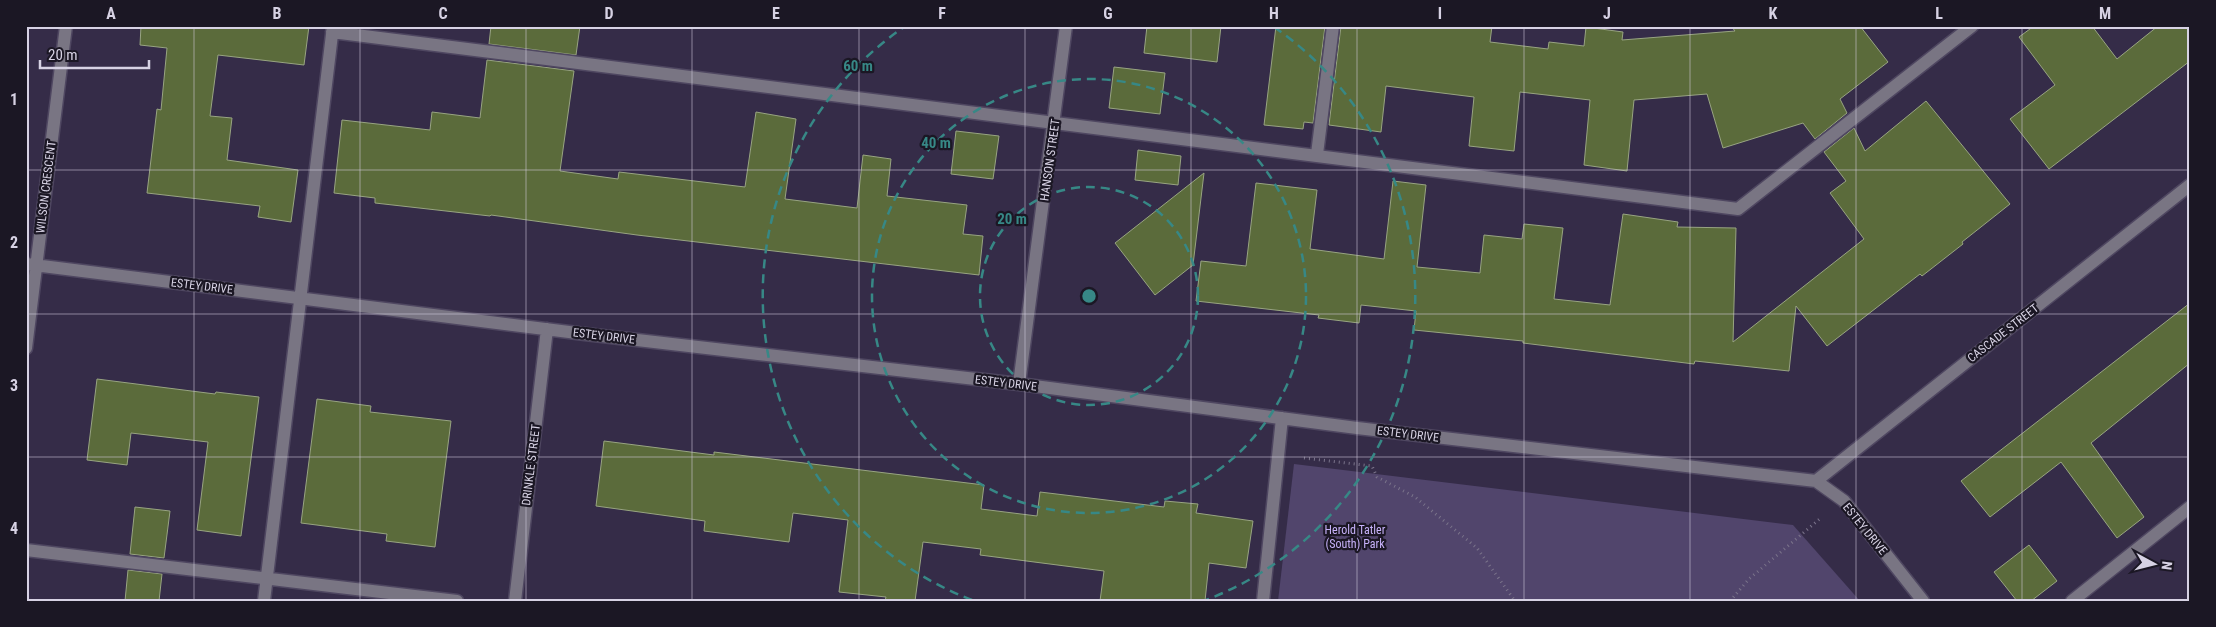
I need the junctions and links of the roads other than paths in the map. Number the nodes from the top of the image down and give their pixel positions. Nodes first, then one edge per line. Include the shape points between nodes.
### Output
1 (66, 26) edge
2 (1066, 26) edge
3 (1333, 26) edge
4 (1972, 26) edge
5 (333, 29) edge
6 (1055, 122) junction
7 (1317, 154) junction
8 (2190, 186) edge
9 (31, 265) edge
10 (301, 298) junction
11 (547, 329) junction
12 (26, 348) edge
13 (1020, 384) junction
14 (1282, 418) junction
15 (1816, 481) junction
16 (2190, 507) edge
17 (26, 550) edge
18 (267, 579) junction
19 (264, 601) edge
20 (457, 601) edge
21 (515, 601) edge
22 (1263, 601) edge
23 (1923, 601) edge
24 (2072, 601) edge

1 - 9 street, WILSON CRESCENT
2 - 6 street, HANSON STREET
3 - 7 street
4 - 7 street via 1738,209
5 - 6 street
5 - 10 street
6 - 7 street
6 - 13 street, HANSON STREET
8 - 15 street, CASCADE STREET
9 - 10 street, ESTEY DRIVE
9 - 12 street, WILSON CRESCENT
10 - 11 street, ESTEY DRIVE
10 - 18 street
11 - 13 street, ESTEY DRIVE
11 - 21 street, DRINKLE STREET
13 - 14 street, ESTEY DRIVE
14 - 15 street, ESTEY DRIVE
14 - 22 street
15 - 23 street, ESTEY DRIVE via 1844,501
16 - 24 street
17 - 18 street
18 - 19 street
18 - 20 street

